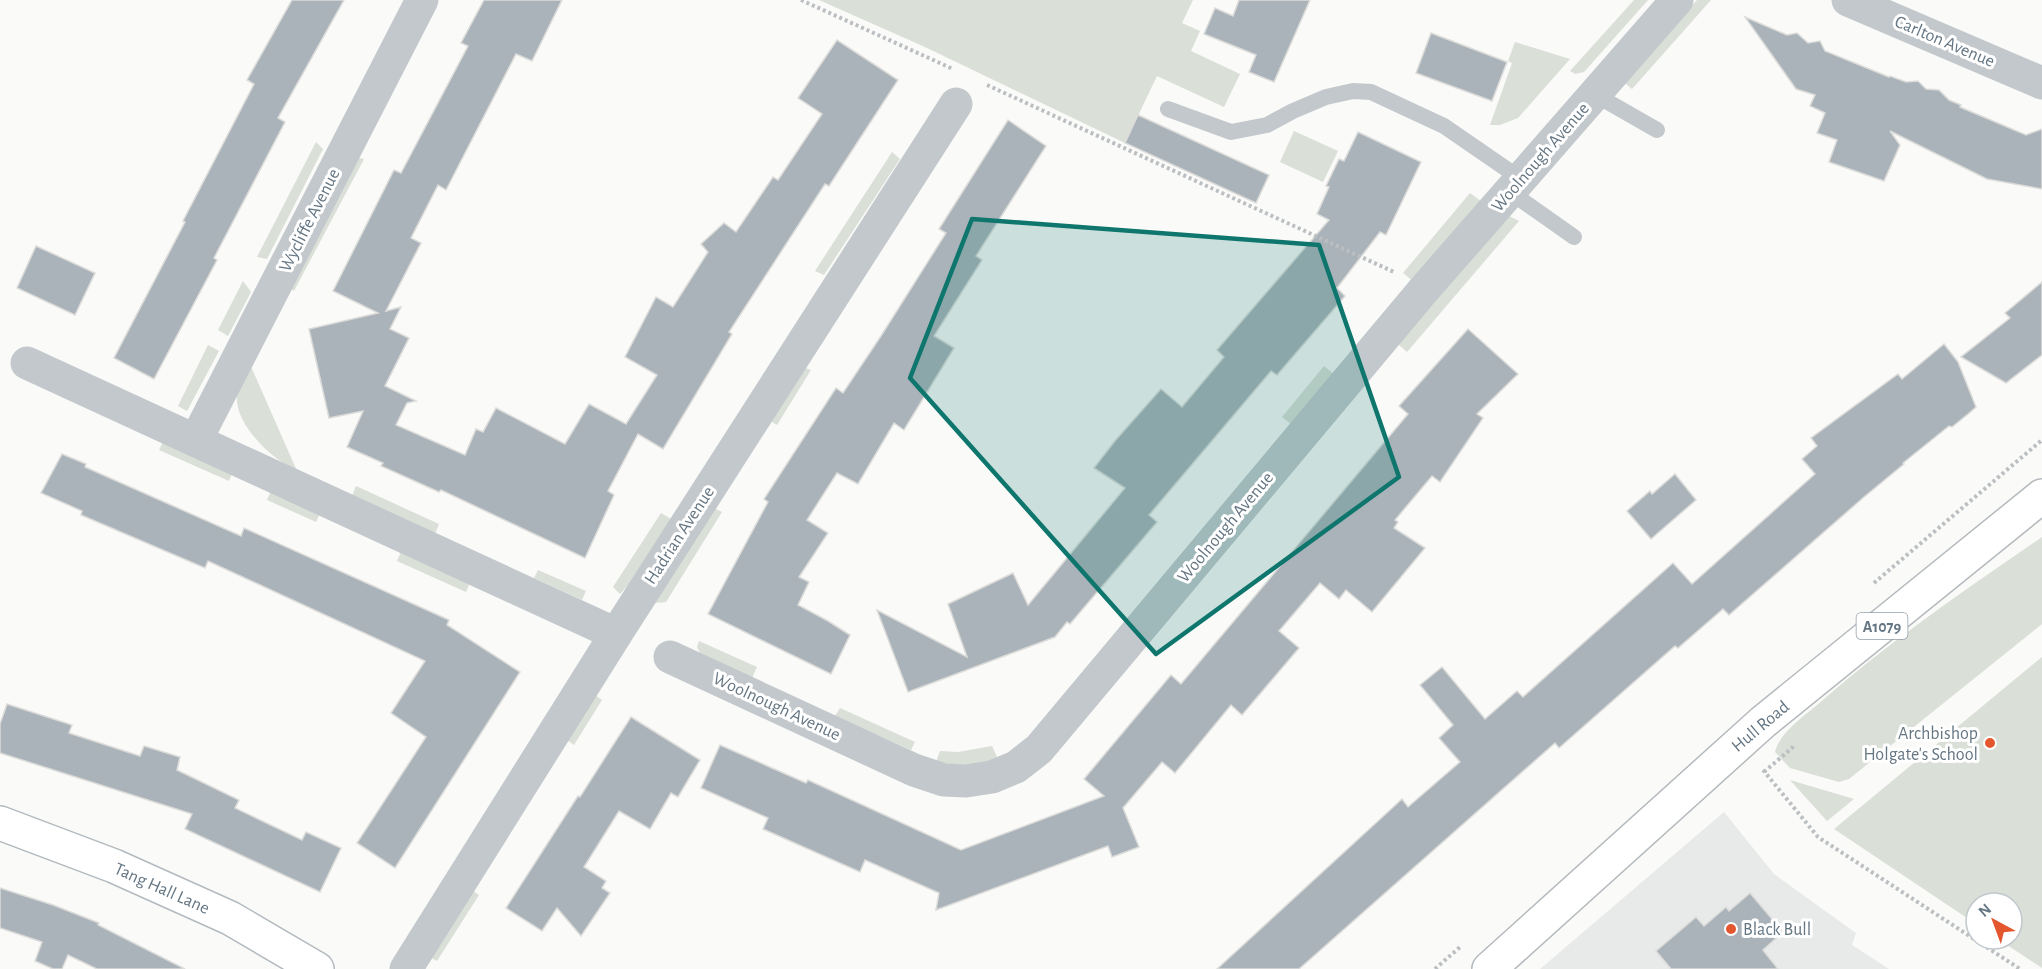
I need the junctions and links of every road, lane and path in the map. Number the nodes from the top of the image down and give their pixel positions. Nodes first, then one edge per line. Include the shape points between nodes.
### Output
1 (422, 0) edge
2 (801, 0) edge
3 (1677, 0) edge
4 (1848, 0) edge
5 (982, 83) dead end
6 (2042, 83) edge
7 (960, 89) joint
8 (1594, 94) junction
9 (1168, 109) dead end
10 (1658, 130) dead end
11 (1515, 185) junction
12 (1574, 237) dead end
13 (1421, 293) junction
14 (27, 363) dead end
15 (196, 440) junction
16 (2042, 440) edge
17 (2036, 504) edge
18 (1872, 585) dead end
19 (616, 634) junction
20 (670, 657) dead end
21 (1764, 772) dead end
22 (0, 823) edge
23 (317, 969) edge
24 (406, 969) edge
25 (1489, 969) edge
26 (2020, 969) edge

1 - 15 street, Wycliffe Avenue
2 - 7 path
3 - 8 street, Woolnough Avenue
4 - 6 street, Carlton Avenue
5 - 13 path via 1395,273
7 - 19 street, Hadrian Avenue
8 - 10 lane
8 - 11 street, Woolnough Avenue
9 - 11 lane via 1231,132 1267,125 1326,97 1371,92 1444,126
11 - 12 lane
11 - 13 street, Woolnough Avenue
13 - 20 street, Woolnough Avenue via 1039,749 1016,767 992,777 944,780 914,770
14 - 15 street
15 - 19 street
16 - 18 path
17 - 25 main road, Hull Road / A1079 via 1763,722
19 - 24 street, Hadrian Avenue
21 - 26 path via 1818,837
22 - 23 main road, Tang Hall Lane via 114,866 230,918

